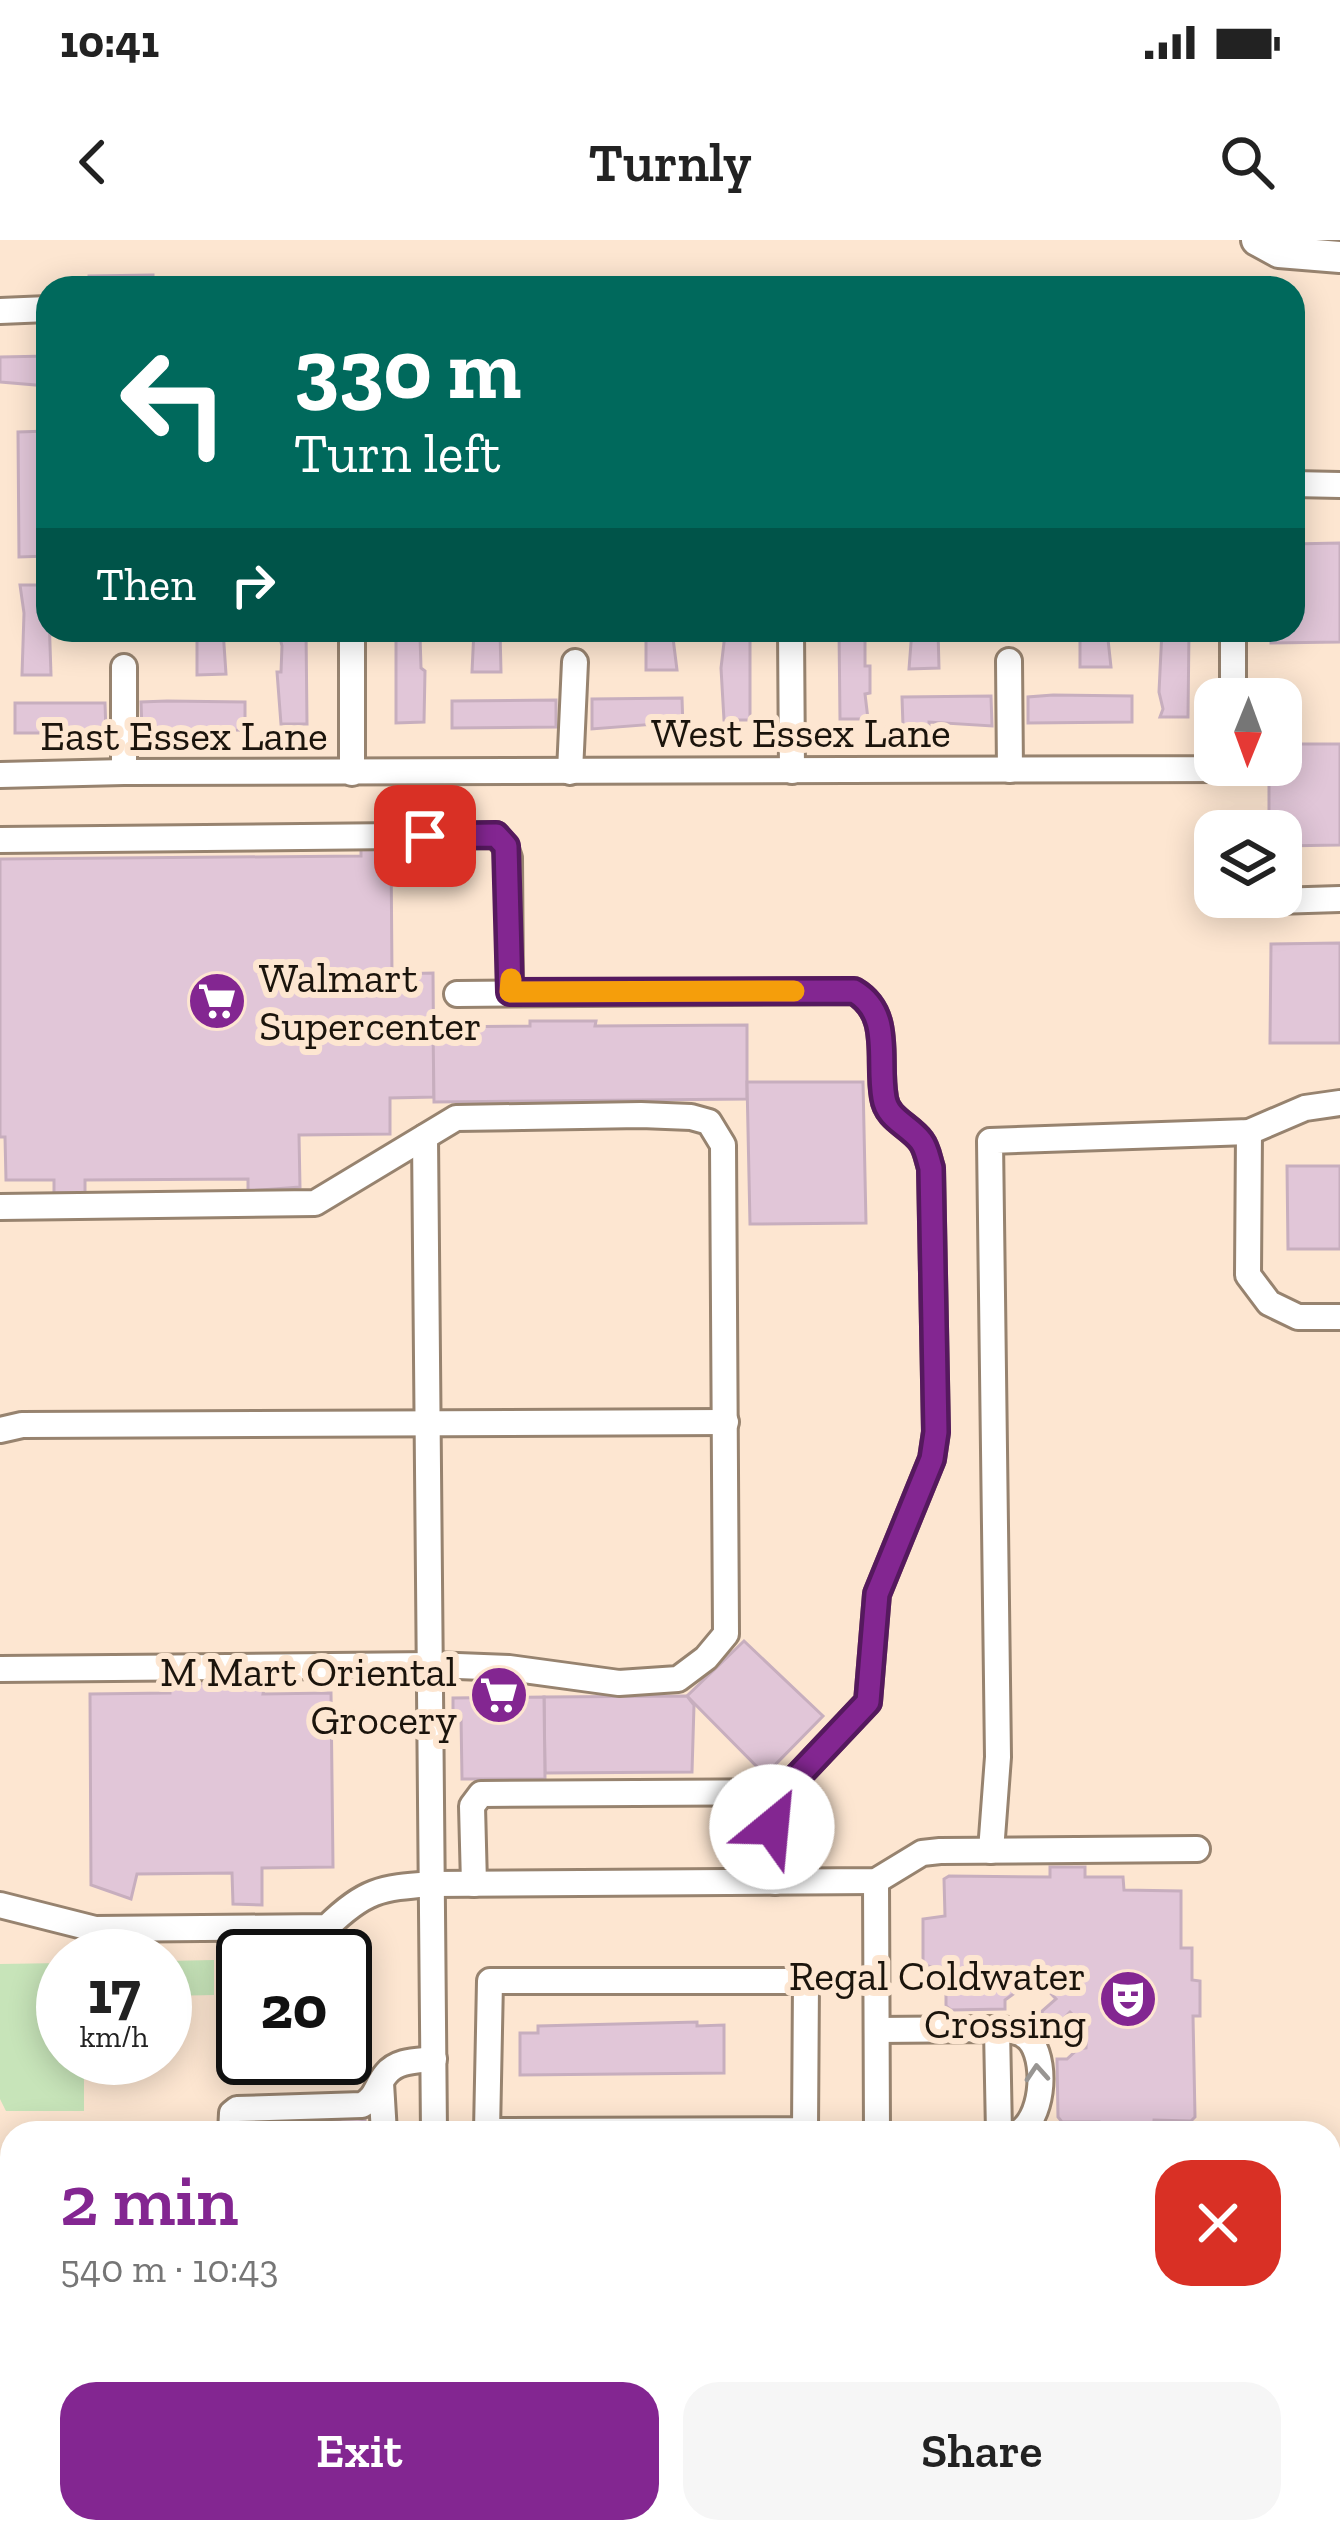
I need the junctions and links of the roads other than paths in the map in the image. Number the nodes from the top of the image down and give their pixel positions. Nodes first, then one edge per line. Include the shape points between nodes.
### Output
1 (1257, 240) edge
2 (1340, 257) edge
3 (36, 310) edge
4 (0, 311) edge
5 (1305, 484) edge
6 (1340, 485) edge
7 (353, 642) edge
8 (791, 642) edge
9 (1233, 642) edge
10 (575, 662) dead end
11 (1009, 662) dead end
12 (124, 667) dead end
13 (1233, 678) edge
14 (1194, 768) edge
15 (1010, 770) junction
16 (792, 771) junction
17 (124, 772) junction
18 (570, 772) junction
19 (360, 773) junction
20 (0, 776) edge
21 (0, 840) edge
22 (1340, 899) edge
23 (1302, 900) edge
24 (510, 992) junction
25 (457, 994) dead end
26 (1340, 1103) edge
27 (1249, 1132) junction
28 (425, 1137) junction
29 (0, 1207) edge
30 (1340, 1317) edge
31 (726, 1422) junction
32 (427, 1423) junction
33 (0, 1430) edge
34 (432, 1665) junction
35 (0, 1669) edge
36 (783, 1792) junction
37 (1197, 1849) dead end
38 (991, 1851) junction
39 (876, 1881) junction
40 (775, 1882) junction
41 (431, 1884) junction
42 (474, 1884) junction
43 (0, 1905) edge
44 (998, 2029) junction
45 (877, 2030) junction
46 (434, 2059) junction
47 (381, 2083) junction
48 (234, 2121) edge
49 (383, 2121) edge
50 (434, 2121) edge
51 (487, 2121) edge
52 (805, 2121) edge
53 (877, 2121) edge
54 (999, 2121) edge
55 (1034, 2121) edge

1 - 2 main road via 1280,252
3 - 4 street
5 - 6 street
7 - 19 street
8 - 16 street
9 - 13 street
10 - 18 street
11 - 15 street
12 - 17 street
14 - 15 street, West Essex Lane
15 - 16 street, West Essex Lane
16 - 18 street, West Essex Lane
17 - 19 street, East Essex Lane
17 - 20 street, East Essex Lane
18 - 19 street, West Essex Lane
21 - 24 street via 496,835 509,858
22 - 23 street
24 - 25 street
24 - 36 street via 854,991 876,1012 884,1101 924,1145 931,1168 932,1459 877,1594 868,1702
26 - 27 street
27 - 30 street via 1248,1275 1270,1304 1298,1317
27 - 38 street via 990,1141 998,1757
28 - 29 street via 315,1204
28 - 31 street via 456,1118 709,1122 723,1145
28 - 32 street
31 - 32 street
31 - 34 street via 726,1634 692,1670 678,1679 620,1683
32 - 33 street
32 - 34 street
34 - 35 street
34 - 41 street
36 - 40 street via 772,1827
36 - 42 street via 481,1794 472,1806
37 - 38 street
38 - 39 street via 922,1853
39 - 40 street
39 - 45 street
40 - 42 street
41 - 42 street
41 - 43 street via 380,1888 327,1927 95,1929
41 - 46 street
44 - 45 street
44 - 54 street
55 -> 44 street via 1038,2057 1031,2040
45 - 53 street
46 - 47 street via 400,2063
46 - 50 street
47 - 48 street via 362,2105 237,2109
47 - 49 street
51 - 52 street via 490,1981 806,1981

